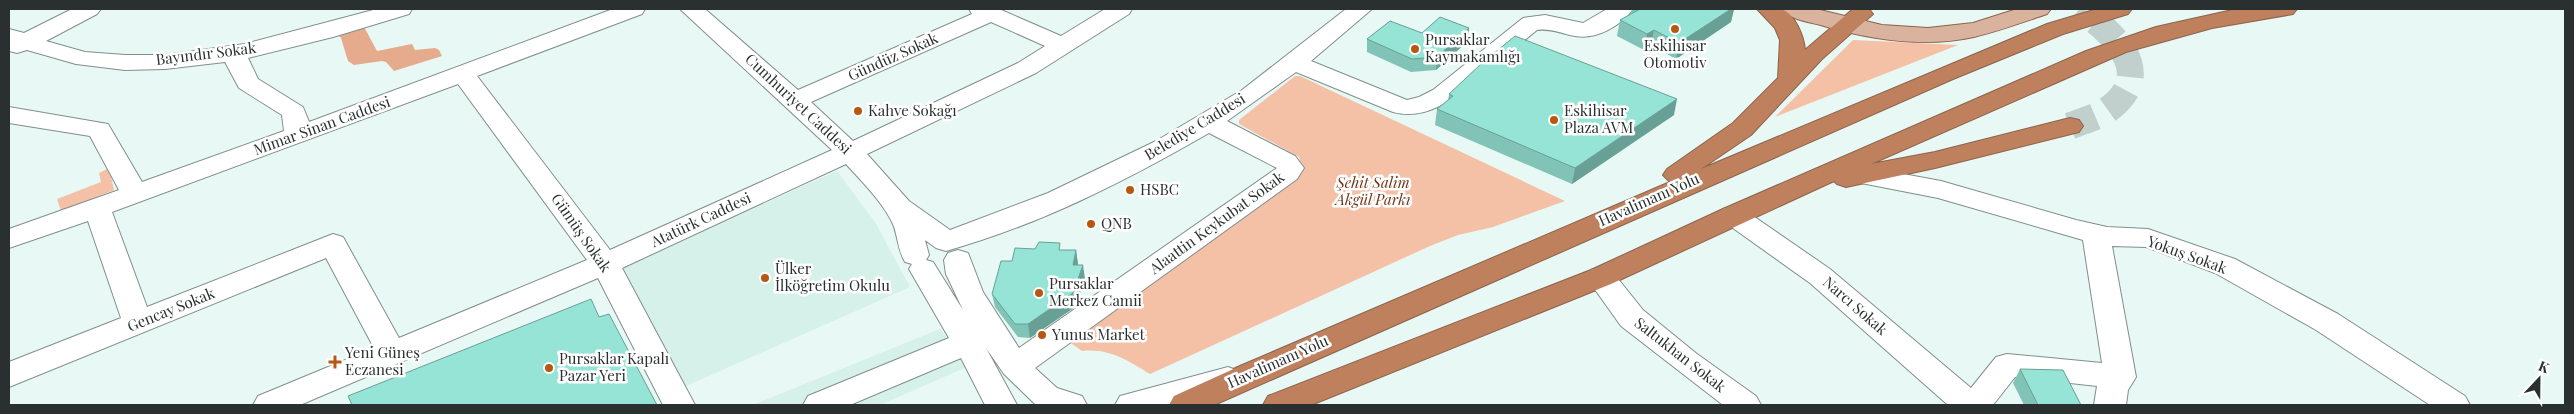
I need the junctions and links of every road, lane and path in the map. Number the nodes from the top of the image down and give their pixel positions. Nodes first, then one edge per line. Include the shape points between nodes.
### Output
1 (89, 9) edge
2 (402, 9) edge
3 (634, 9) edge
4 (691, 9) edge
5 (1121, 9) edge
6 (1360, 9) edge
7 (1514, 9) edge
8 (1621, 9) edge
9 (1768, 9) edge
10 (1794, 9) edge
11 (1984, 9) edge
12 (2039, 9) edge
13 (2120, 9) edge
14 (2285, 9) edge
15 (986, 11) edge
16 (1846, 16) edge
17 (329, 18) edge
18 (1542, 21) junction
19 (14, 42) edge
20 (1064, 46) junction
21 (234, 53) junction
22 (1293, 62) junction
23 (463, 74) junction
24 (1790, 79) junction
25 (795, 100) junction
26 (12, 118) edge
27 (1208, 122) junction
28 (2070, 126) tunnel mouth
29 (298, 135) junction
30 (850, 152) junction
31 (1860, 175) junction
32 (135, 194) junction
33 (1782, 194) junction
34 (1650, 199) junction
35 (97, 207) junction
36 (899, 207) junction
37 (1733, 215) junction
38 (2096, 234) junction
39 (9, 239) edge
40 (955, 252) junction
41 (919, 262) junction
42 (605, 264) junction
43 (1601, 277) junction
44 (1492, 319) junction
45 (138, 324) junction
46 (967, 344) junction
47 (393, 354) junction
48 (1015, 366) junction
49 (1251, 374) junction
50 (9, 375) edge
51 (2120, 377) junction
52 (321, 395) edge
53 (269, 405) edge
54 (679, 405) edge
55 (819, 405) edge
56 (1001, 405) edge
57 (1071, 405) edge
58 (1131, 405) edge
59 (1185, 405) edge
60 (1279, 405) edge
61 (1324, 405) edge
62 (1745, 405) edge
63 (1969, 405) edge
64 (1975, 405) edge
65 (2110, 405) edge
66 (2454, 405) edge

1 - 19 street
2 - 17 street, Bayındır Sokak
3 - 23 street, Mimar Sinan Caddesi
4 - 25 street, Cumhuriyet Caddesi
5 - 20 street, Atatürk Caddesi
6 - 22 street, Belediye Caddesi
7 - 18 street
8 - 18 street via 1589,30 1568,29
9 - 24 highway via 1782,20 1792,37 1794,54
10 - 16 main road
11 - 16 main road via 1908,19
12 - 16 main road via 1960,32 1889,32
13 - 34 highway, Havalimanı Yolu via 2054,29
14 - 33 highway via 2216,19 2126,43
15 - 20 street
15 - 25 street, Gündüz Sokak
16 - 24 highway
17 - 21 street, Bayındır Sokak via 272,45
18 - 22 street via 1531,23 1442,95 1410,108
19 - 21 street, Bayındır Sokak via 83,59 108,61 163,61
20 - 30 street, Atatürk Caddesi via 1027,68
21 - 29 street via 248,83 294,112
22 - 27 street, Belediye Caddesi
23 - 29 street, Mimar Sinan Caddesi
23 - 42 street, Gümüş Sokak
24 - 34 highway via 1741,129 1680,171
25 - 30 street, Cumhuriyet Caddesi
26 - 32 street via 99,130
27 - 40 street, Belediye Caddesi via 1099,181 1014,219
27 - 48 street, Alaattin Keykubat Sokak via 1286,162 1291,168
28 - 31 highway
29 - 32 street, Mimar Sinan Caddesi
30 - 36 street, Cumhuriyet Caddesi
30 - 42 street, Atatürk Caddesi
31 - 33 highway
31 - 38 street, Yokuş Sokak via 1941,190
32 - 35 street, Mimar Sinan Caddesi
33 - 37 highway
34 - 49 highway, Havalimanı Yolu
35 - 39 street, Mimar Sinan Caddesi
35 - 45 street
36 - 40 street
36 - 41 street
37 - 43 highway
37 - 63 street, Narcı Sokak via 1820,276
38 - 51 street
38 - 66 street, Yokuş Sokak via 2148,238 2225,266 2327,322
40 - 41 street, Belediye Caddesi via 946,269 936,271
40 - 48 street via 964,287
41 - 46 street
42 - 47 street, Atatürk Caddesi
42 - 54 street, Gümüş Sokak
43 - 44 highway
43 - 62 street, Saltukhan Sokak via 1632,318
44 - 60 highway
44 - 61 highway
45 - 47 street, Gencay Sokak via 334,244
45 - 50 street, Gencay Sokak
46 - 55 street
46 - 56 street
47 - 52 street, Atatürk Caddesi
48 - 57 street via 1045,396
49 - 58 street
49 - 59 highway, Havalimanı Yolu
51 - 64 street via 2007,365
51 - 65 street via 2112,388
52 - 53 street, Atatürk Caddesi

